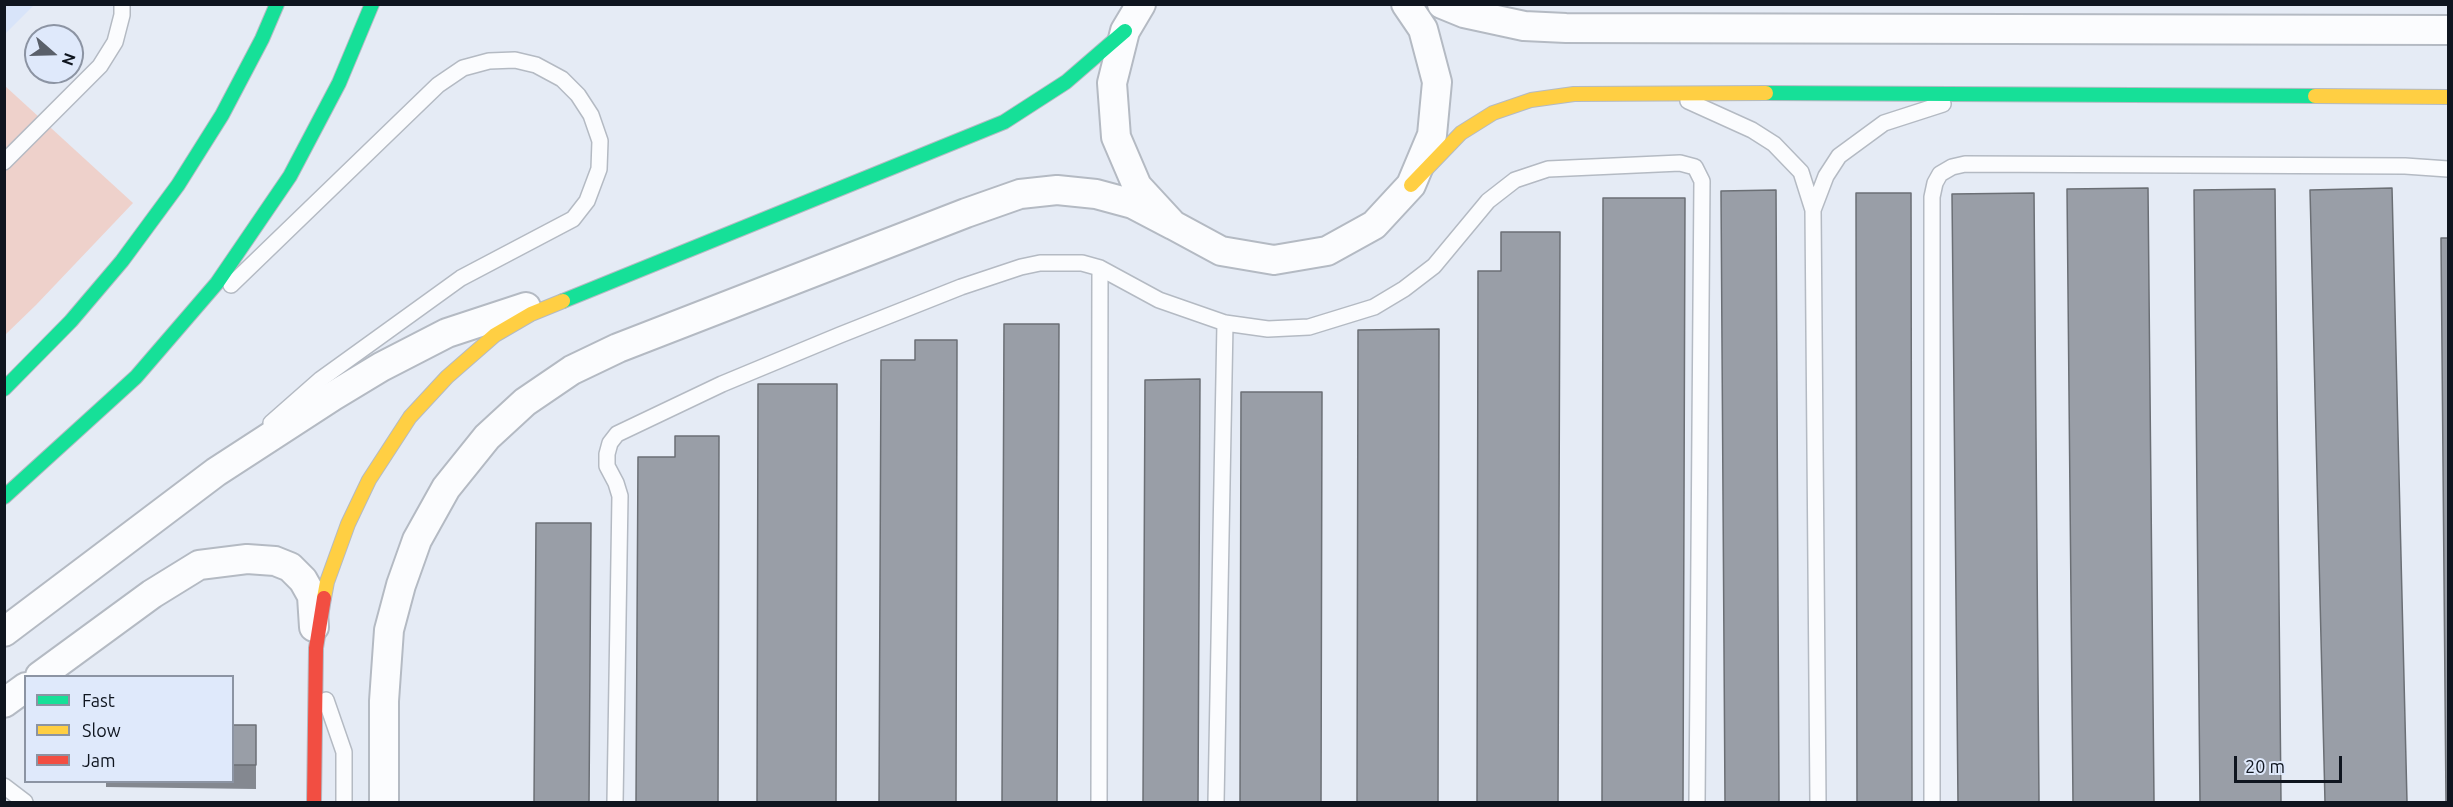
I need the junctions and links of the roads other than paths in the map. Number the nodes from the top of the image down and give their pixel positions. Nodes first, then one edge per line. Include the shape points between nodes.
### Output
1 (122, 4) edge
2 (277, 4) edge
3 (372, 4) edge
4 (1141, 4) edge
5 (1406, 4) edge
6 (1442, 4) edge
7 (2448, 30) edge
8 (1125, 31) junction
9 (1668, 92) junction
10 (1971, 95) junction
11 (2448, 97) edge
12 (4, 162) edge
13 (2448, 169) edge
14 (1411, 185) junction
15 (1813, 210) junction
16 (1173, 225) junction
17 (1100, 268) junction
18 (616, 278) junction
19 (1225, 323) junction
20 (39, 355) junction
21 (4, 373) edge
22 (136, 377) junction
23 (4, 389) edge
24 (216, 472) junction
25 (4, 497) edge
26 (4, 632) edge
27 (316, 660) junction
28 (41, 675) edge
29 (24, 688) edge
30 (4, 703) edge
31 (4, 786) edge
32 (25, 802) edge
33 (314, 802) edge
34 (344, 802) edge
35 (384, 802) edge
36 (615, 802) edge
37 (1099, 802) edge
38 (1216, 802) edge
39 (1697, 802) edge
40 (1818, 802) edge
41 (1932, 802) edge

1 - 12 lane via 116,42 100,66
2 - 20 street via 222,115 178,185 122,261
3 - 22 street via 339,83 290,176 217,283
4 - 8 street
5 - 14 street via 1423,29 1437,82 1432,135
6 - 7 street via 1524,26 1566,28
8 - 16 street via 1112,83 1116,137 1137,186
8 - 18 street via 1066,82 1004,122
9 - 10 street
9 - 14 street via 1574,94 1531,100 1493,112 1461,133
9 - 15 lane via 1774,144 1801,172
10 - 11 street
10 - 15 lane via 1884,123 1858,141 1839,156 1826,176
13 - 41 lane via 1965,164 1940,174 1932,197
14 - 16 street via 1374,225 1327,251 1274,260 1221,251
15 - 40 lane
16 - 35 street via 1132,204 1096,194 1057,190 1020,194 618,348 572,370 525,402 487,437 446,488 417,540 401,585 389,630
17 - 19 lane via 1159,300
17 - 36 lane via 1064,262 1021,267 722,384 617,434 609,443 607,454 607,466 620,496
17 - 37 lane
18 - 24 street via 447,333 381,367
18 - 27 street via 531,314 495,335 447,377 410,417 369,480 348,524 327,582
19 - 38 lane
19 - 39 lane via 1268,329 1309,327 1374,307 1434,266 1488,201 1515,180 1548,169 1680,163 1699,171 1702,181
20 - 21 lane
20 - 23 street
22 - 24 lane via 438,85 463,68 515,60 562,79 578,95 591,115 600,141 599,169 587,201 573,219 461,278 409,314 321,379
22 - 25 street
24 - 26 street
27 - 28 street via 312,596 303,580 290,567 275,561 224,561 199,565 177,576
27 - 33 street
27 - 34 lane via 344,752
29 - 30 street
31 - 32 lane

